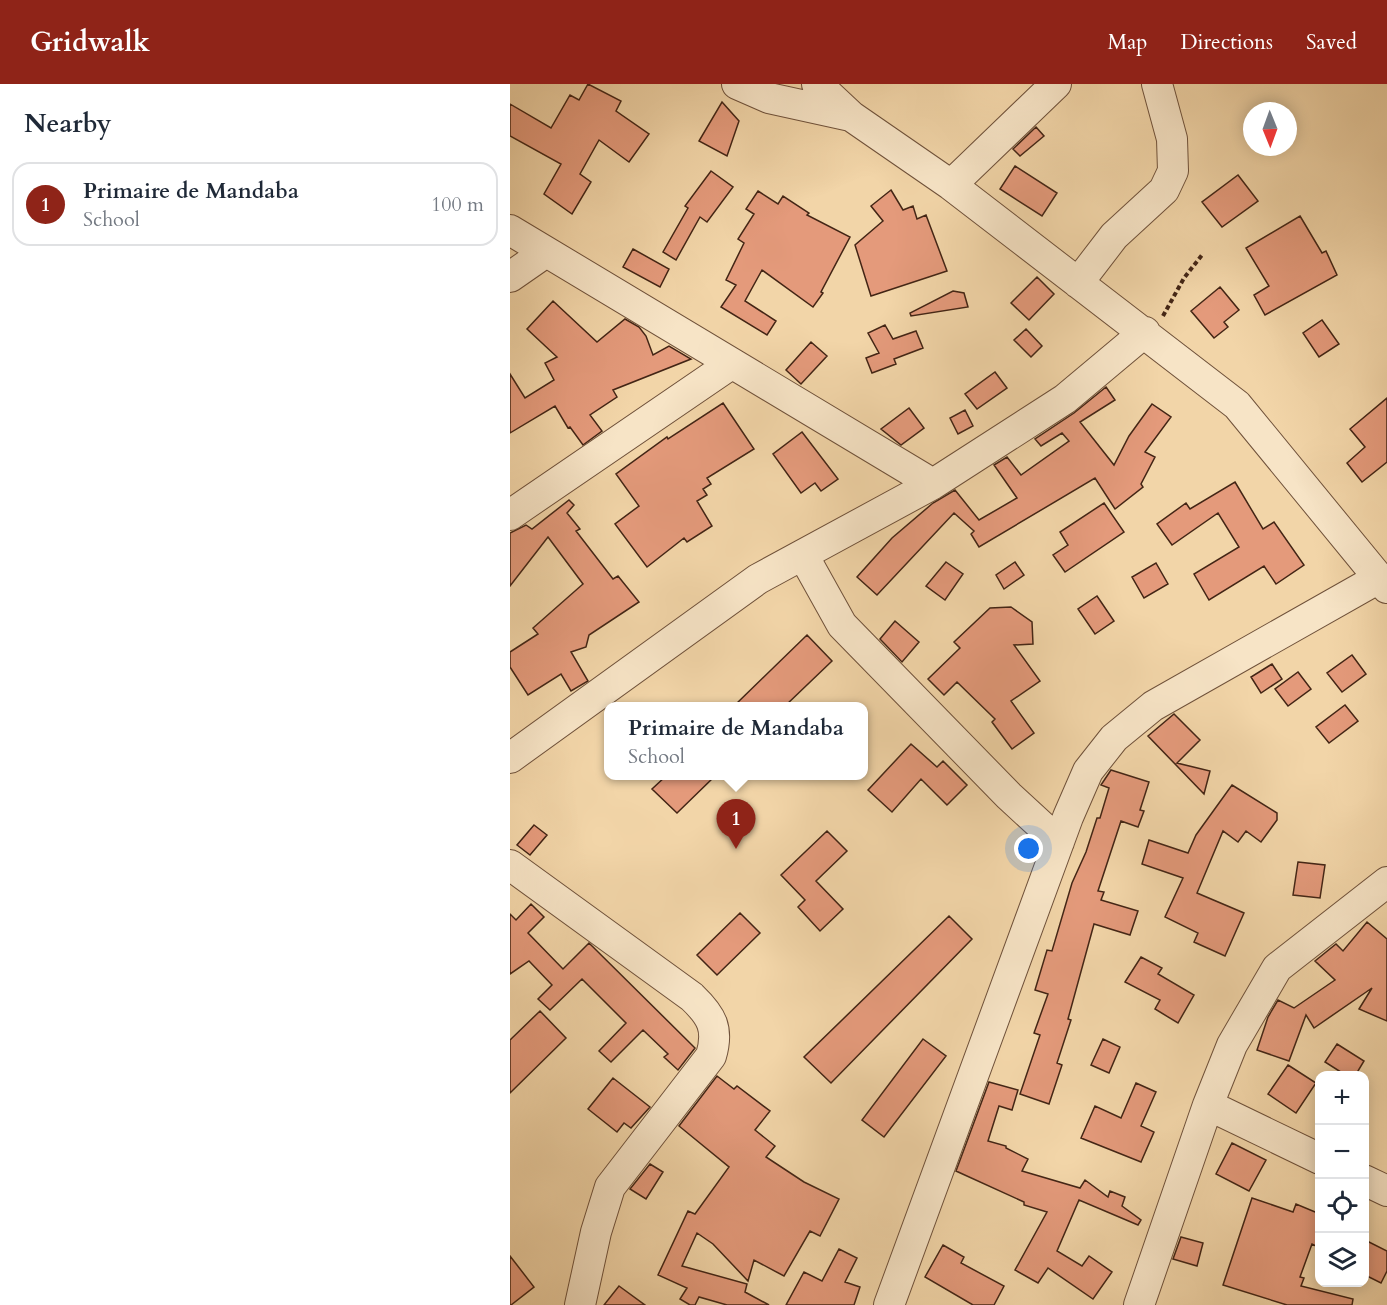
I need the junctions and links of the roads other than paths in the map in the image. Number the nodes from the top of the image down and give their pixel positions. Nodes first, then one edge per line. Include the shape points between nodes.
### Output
1 (737, 84) edge
2 (817, 84) edge
3 (1056, 84) edge
4 (1157, 84) edge
5 (850, 116) junction
6 (951, 185) junction
7 (510, 230) edge
8 (546, 252) junction
9 (510, 277) edge
10 (1078, 283) junction
11 (1144, 332) junction
12 (730, 364) junction
13 (933, 484) junction
14 (510, 515) edge
15 (803, 555) junction
16 (1383, 583) edge
17 (510, 758) edge
18 (1059, 842) junction
19 (510, 865) edge
20 (1387, 882) edge
21 (1208, 1105) junction
22 (1315, 1157) edge
23 (1369, 1182) edge
24 (1387, 1191) edge
25 (580, 1305) edge
26 (889, 1305) edge
27 (1139, 1305) edge

1 - 5 street via 769,98
2 - 5 street
3 - 6 street
4 - 10 street via 1172,139 1173,171 1164,190 1114,236
5 - 6 street
6 - 10 street
7 - 8 street
8 - 9 street
8 - 12 street
10 - 11 street
11 - 13 street via 1065,399
11 - 16 street via 1237,405
12 - 13 street
12 - 14 street
13 - 15 street
15 - 17 street via 758,579
15 - 18 street via 842,625
16 - 18 street via 1153,706 1114,738 1088,771
18 - 26 street
19 - 25 street via 692,997 708,1012 715,1026 711,1056 610,1187
20 - 21 street via 1277,968 1232,1045
21 - 22 street
21 - 27 street
23 - 24 street

